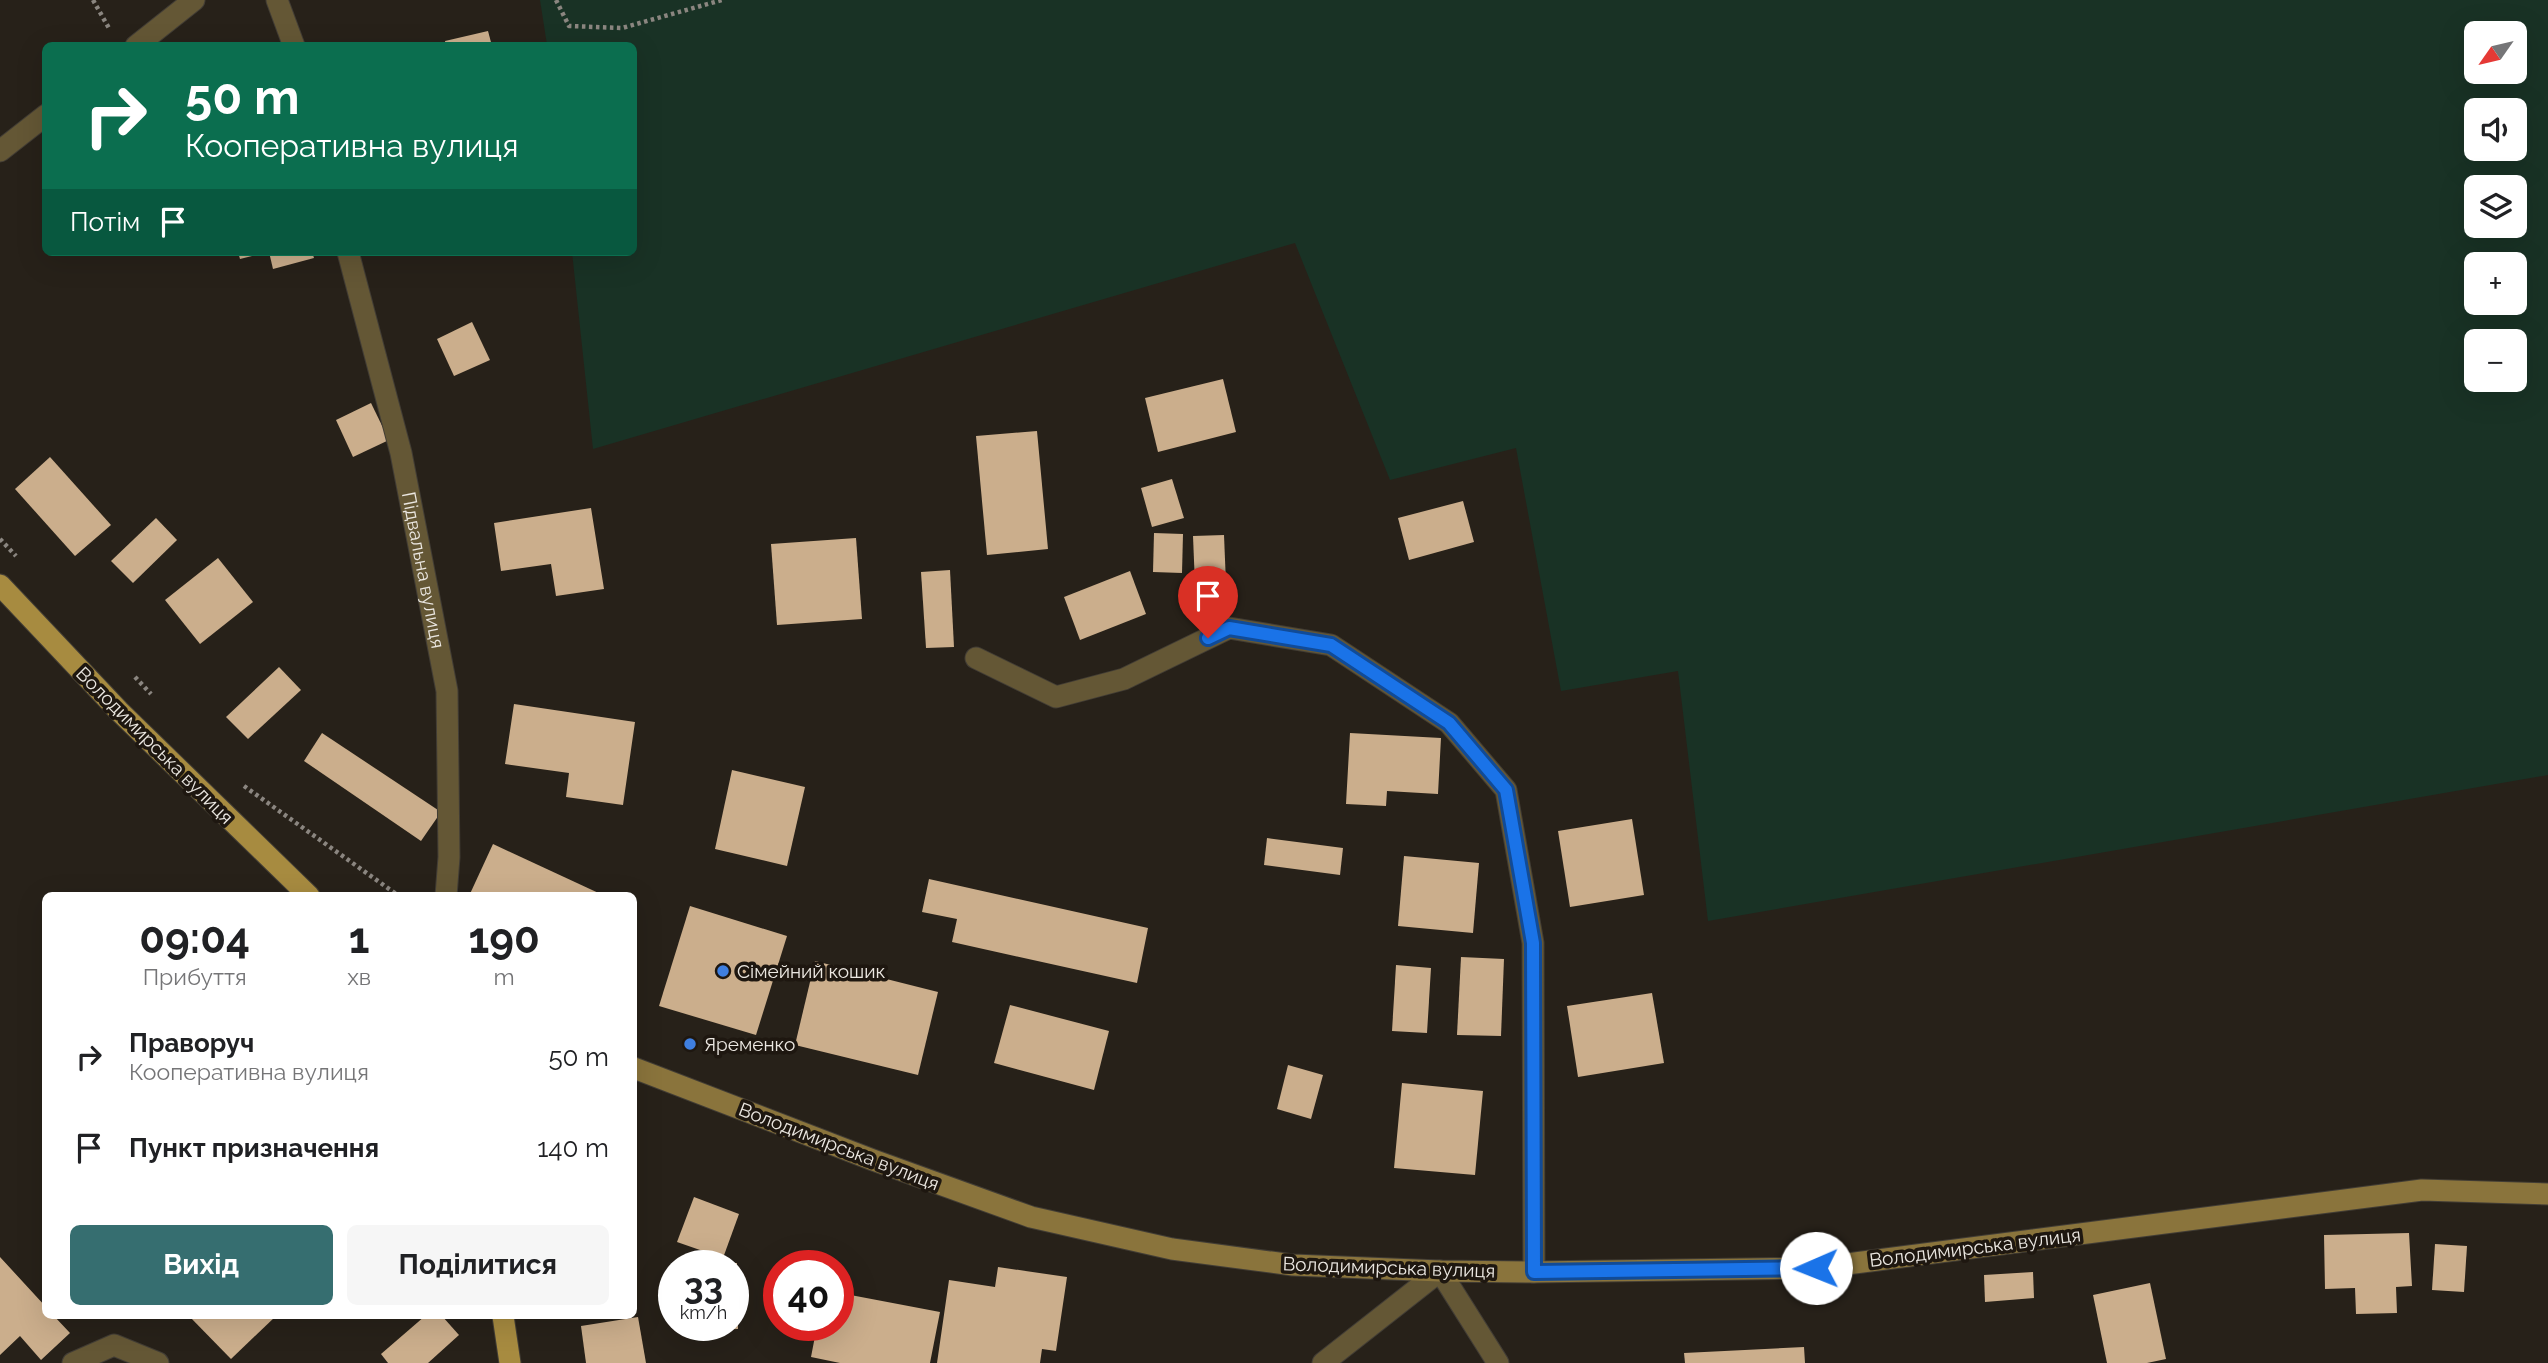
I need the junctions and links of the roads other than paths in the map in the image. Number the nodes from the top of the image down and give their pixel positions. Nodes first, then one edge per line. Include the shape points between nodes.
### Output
1 (194, 0) edge
2 (277, 0) edge
3 (141, 42) edge
4 (293, 42) edge
5 (42, 118) edge
6 (0, 150) edge
7 (349, 256) edge
8 (0, 585) edge
9 (976, 658) dead end
10 (308, 892) edge
11 (446, 892) edge
12 (637, 1069) edge
13 (2548, 1194) edge
14 (1440, 1271) junction
15 (1534, 1272) junction
16 (503, 1319) edge
17 (73, 1363) edge
18 (158, 1363) edge
19 (510, 1363) edge
20 (1323, 1363) edge
21 (1498, 1363) edge

1 - 3 street
2 - 4 street
5 - 6 street
7 - 11 street, Підвальна вулиця via 401,453 447,691
8 - 10 main road, Володимирська вулиця via 119,711
9 - 15 street via 1056,697 1124,679 1229,628 1331,645 1449,723 1506,790 1533,943
12 - 14 street, Володимирська вулиця via 1031,1217 1172,1249 1293,1265
13 - 15 street, Володимирська вулиця via 2422,1189 1816,1268
14 - 15 street, Володимирська вулиця
14 - 20 street
14 - 21 street
16 - 19 main road
17 - 18 street via 114,1345

